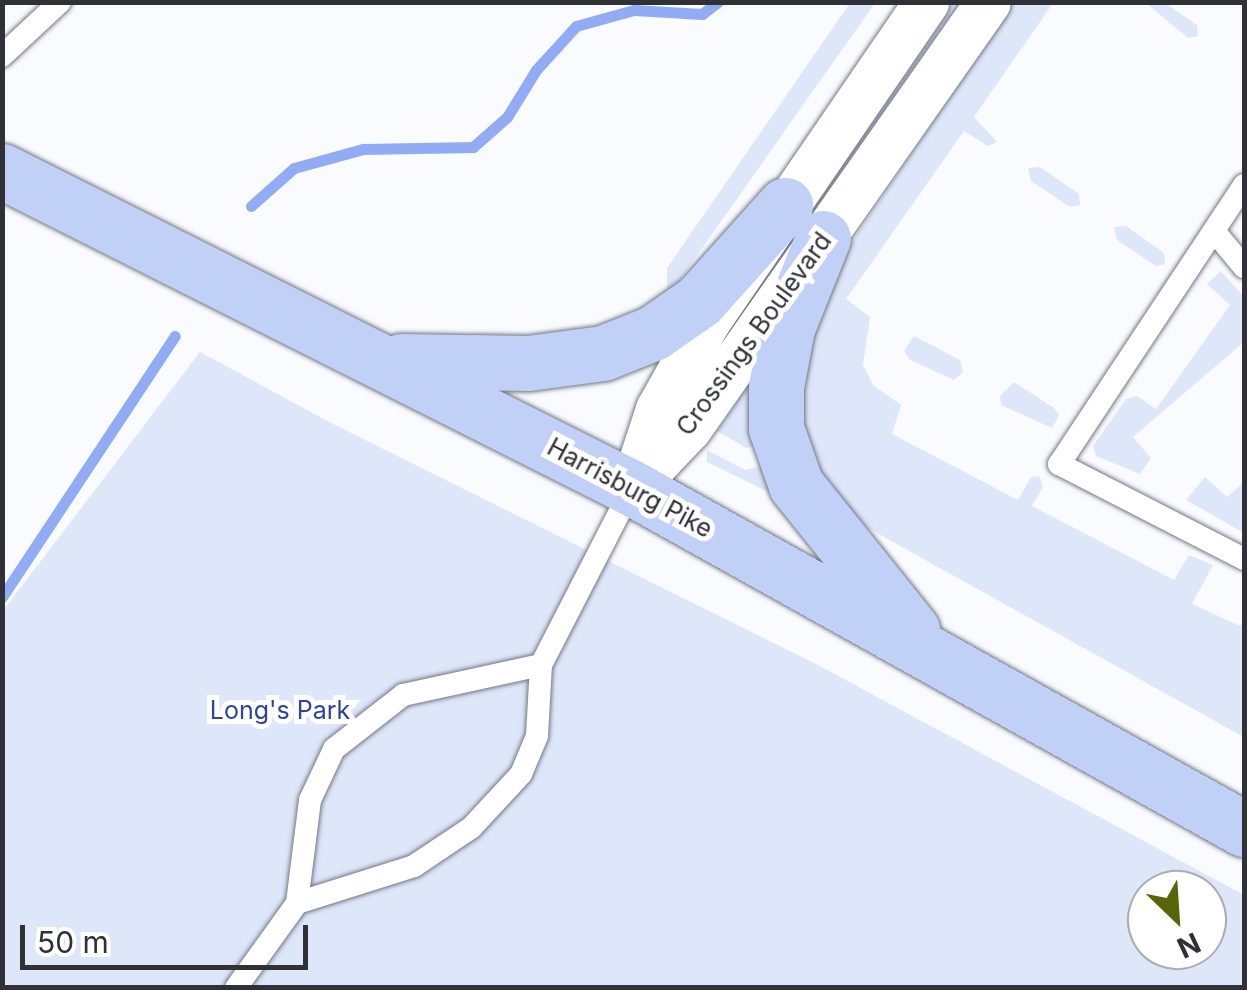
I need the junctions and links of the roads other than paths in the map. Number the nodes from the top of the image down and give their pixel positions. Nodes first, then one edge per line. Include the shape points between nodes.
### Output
1 (60, 2) edge
2 (926, 2) edge
3 (988, 2) edge
4 (2, 56) edge
5 (2, 171) edge
6 (1244, 185) edge
7 (804, 221) junction
8 (1214, 232) junction
9 (1244, 266) edge
10 (390, 361) junction
11 (632, 488) junction
12 (1244, 559) edge
13 (933, 656) junction
14 (541, 665) junction
15 (1244, 828) edge
16 (297, 903) junction
17 (236, 988) edge

1 - 4 lane
2 - 7 street, Crossings Boulevard
3 - 7 street, Crossings Boulevard
5 - 10 main road, Harrisburg Pike
6 - 8 lane
7 - 10 main road via 653,334 603,353 528,363
7 - 11 street, Crossings Boulevard via 658,409
7 - 13 main road via 776,386 783,456 828,528
8 - 9 lane
8 - 12 lane via 1059,464
10 - 11 main road, Harrisburg Pike
11 - 13 main road, Harrisburg Pike
11 - 14 lane
13 - 15 main road, Harrisburg Pike
14 - 16 lane via 532,756 500,799 414,866
14 - 16 lane via 428,686 353,729 334,749 310,800
16 - 17 lane

